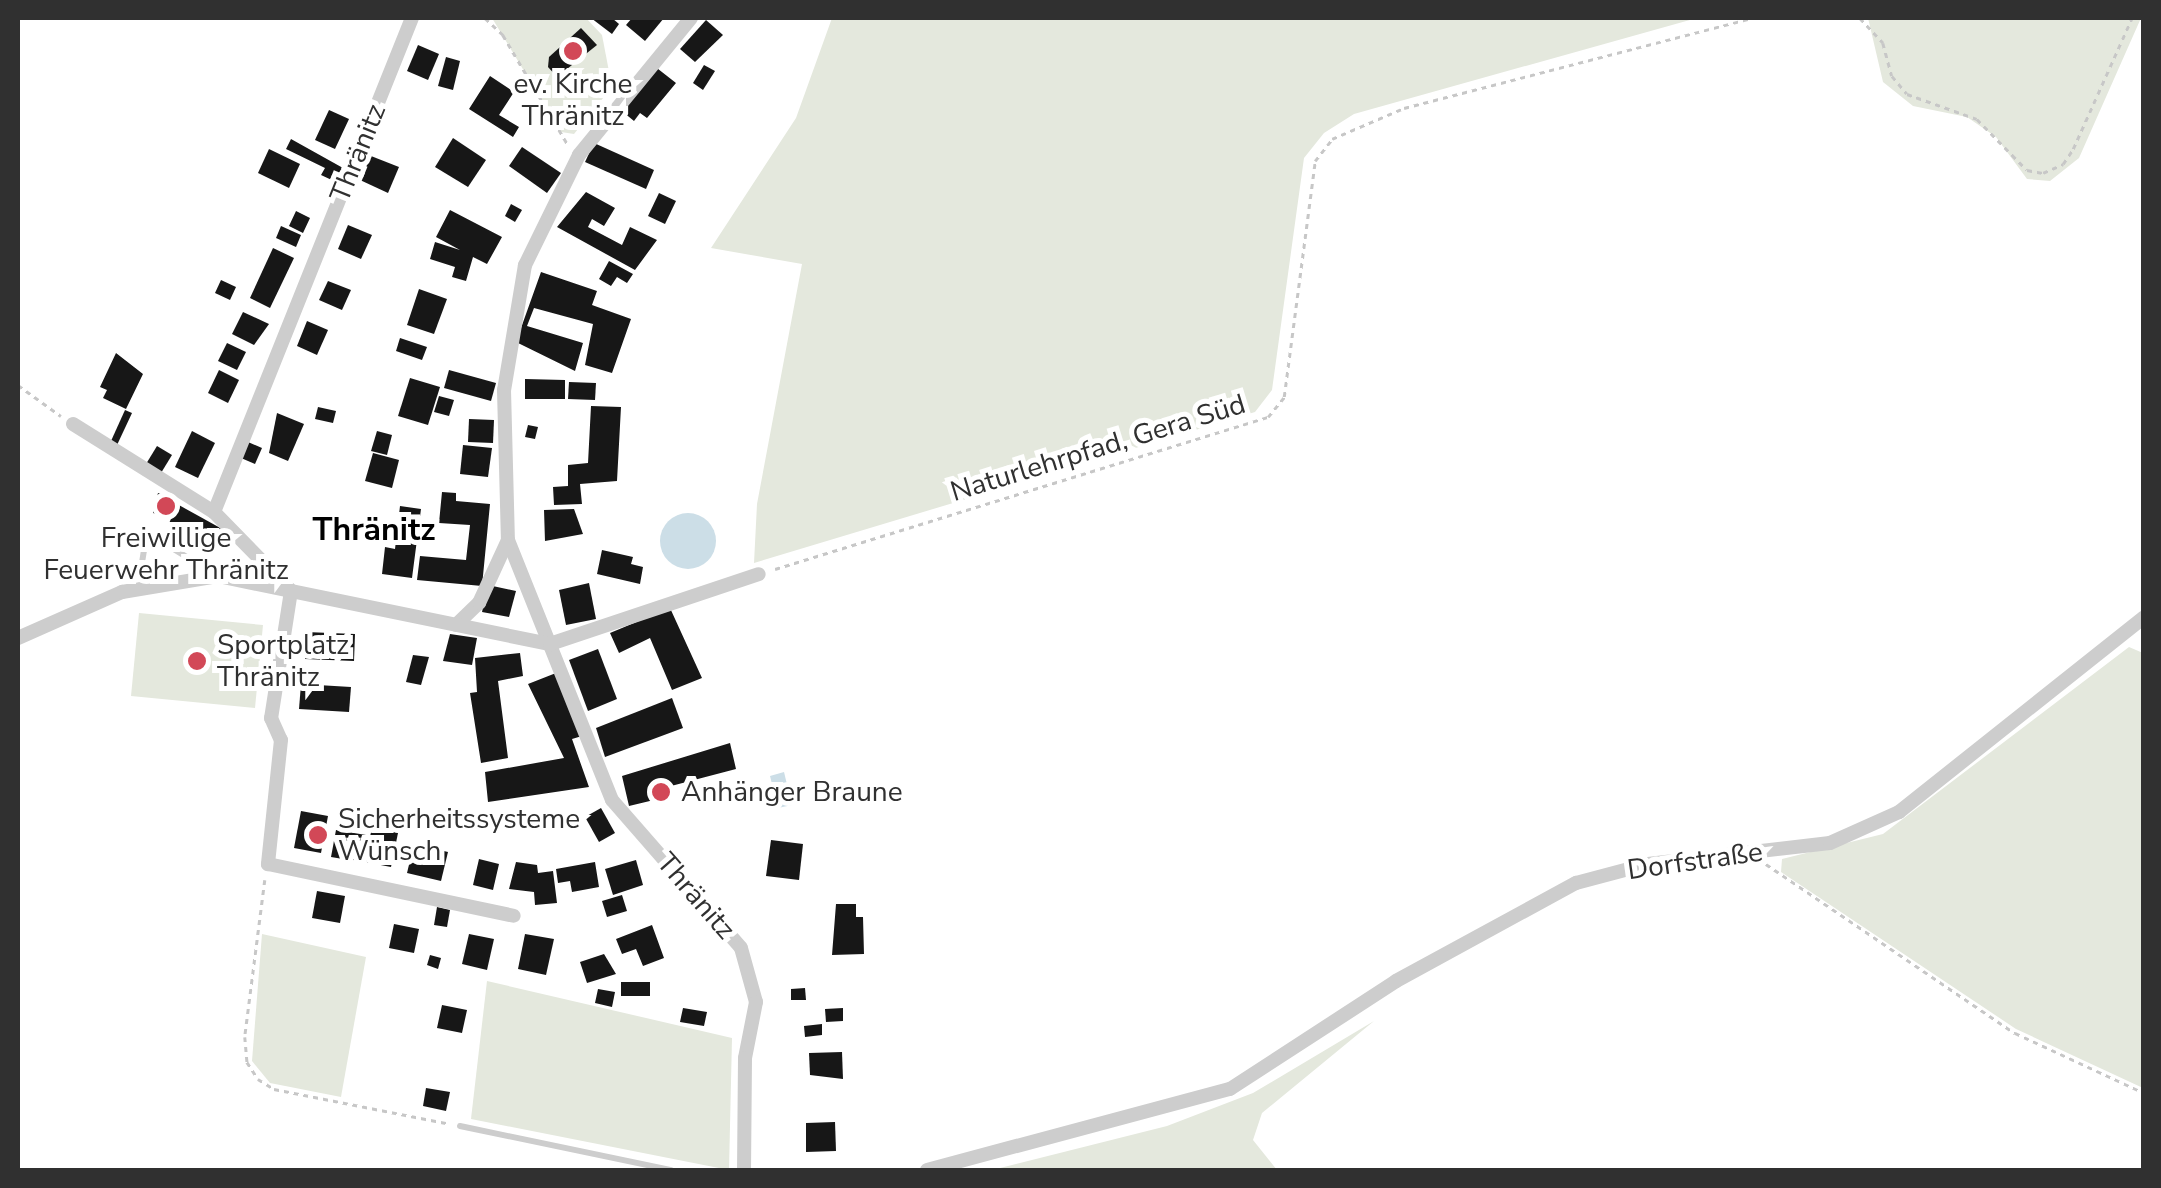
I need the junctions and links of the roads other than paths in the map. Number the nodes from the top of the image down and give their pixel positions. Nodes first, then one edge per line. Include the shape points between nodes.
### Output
1 (412, 18) edge
2 (691, 18) edge
3 (73, 424) road end
4 (214, 512) junction
5 (508, 540) junction
6 (759, 574) road end
7 (218, 576) junction
8 (151, 586) junction
9 (291, 591) junction
10 (2144, 618) edge
11 (456, 625) junction
12 (18, 638) edge
13 (550, 644) junction
14 (514, 916) dead end
15 (460, 1126) road end
16 (671, 1170) edge
17 (744, 1170) edge
18 (927, 1170) edge

1 - 4 street, Thränitz
2 - 5 street, Thränitz via 578,154 524,264 504,390
3 - 4 street
4 - 9 street
5 - 11 street, Thränitz via 479,603
5 - 13 street, Thränitz
6 - 13 street
7 - 8 street
7 - 8 lane via 162,542 144,550 141,569
7 - 9 street
8 - 12 street
9 - 11 street
9 - 14 street via 271,718 281,740 268,864
10 - 18 street, Dorfstraße via 1899,812 1830,843 1648,864 1576,883 1396,981 1230,1089
11 - 13 street
13 - 17 street, Thränitz via 612,800 741,948 756,1002 746,1058
15 - 16 lane

